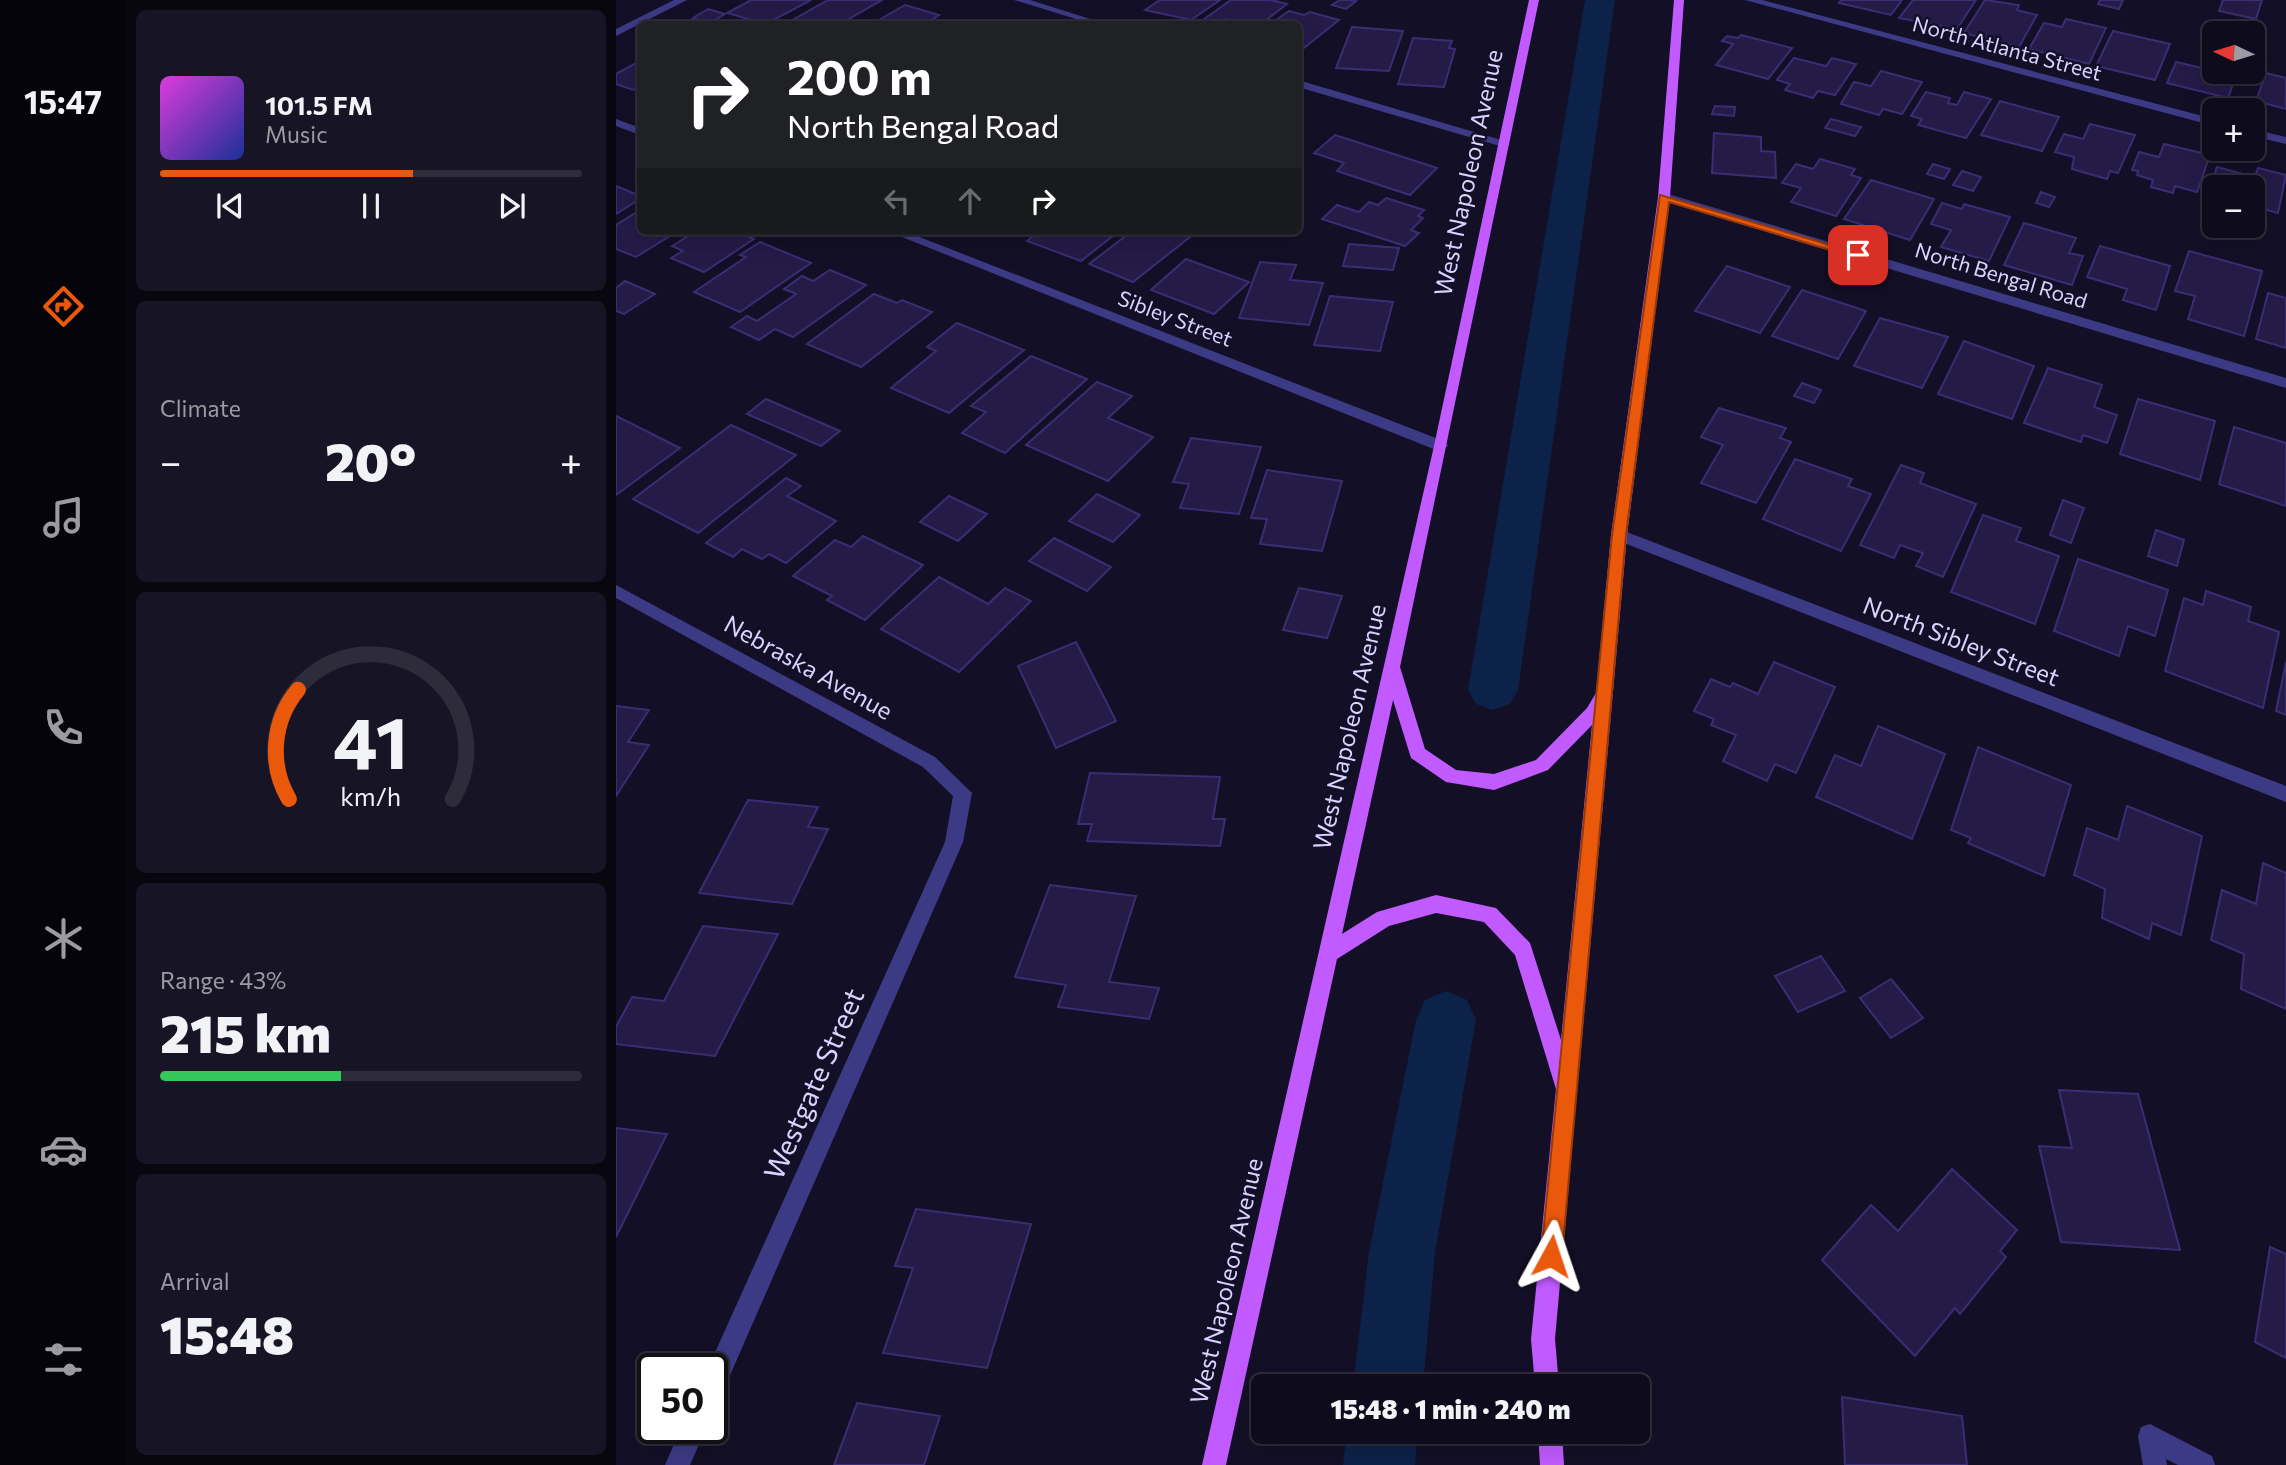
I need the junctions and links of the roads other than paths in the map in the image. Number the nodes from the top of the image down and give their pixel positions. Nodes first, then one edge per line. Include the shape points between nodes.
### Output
1 (682, 0) edge
2 (1019, 0) edge
3 (1534, 0) edge
4 (1679, 0) edge
5 (1750, 0) edge
6 (640, 21) edge
7 (1091, 21) edge
8 (637, 22) edge
9 (616, 33) edge
10 (1302, 84) edge
11 (2202, 119) edge
12 (616, 122) edge
13 (637, 131) edge
14 (2265, 135) edge
15 (2286, 141) edge
16 (1504, 144) junction
17 (1664, 197) junction
18 (903, 235) edge
19 (2286, 383) edge
20 (1441, 446) junction
21 (1619, 535) junction
22 (616, 591) edge
23 (1392, 667) junction
24 (1605, 685) junction
25 (2286, 794) edge
26 (961, 802) joint
27 (1329, 953) junction
28 (1567, 1091) junction
29 (727, 1353) edge
30 (1546, 1374) edge
31 (687, 1444) edge
32 (1551, 1444) edge
33 (677, 1465) edge
34 (1214, 1465) edge
35 (1552, 1465) edge
36 (2154, 1465) edge
37 (2203, 1465) edge

1 - 6 street
2 - 7 street
3 - 16 main road, West Napoleon Avenue
4 - 17 main road
5 - 11 street, North Atlanta Street
8 - 9 street
10 - 16 street
12 - 13 street
14 - 15 street
16 - 20 main road, West Napoleon Avenue
17 - 19 street, North Bengal Road
17 - 21 main road
18 - 20 street, Sibley Street
20 - 23 main road, West Napoleon Avenue
21 - 24 main road
21 - 25 street, North Sibley Street
22 - 26 street, Nebraska Avenue via 929,762 963,793
23 - 24 main road via 1417,754 1452,777 1494,782 1542,765 1593,713
23 - 27 main road, West Napoleon Avenue
24 - 28 main road
26 - 29 street, Westgate Street via 954,842
27 - 28 main road via 1384,918 1436,904 1489,914 1523,950
27 - 34 main road, West Napoleon Avenue
28 - 30 main road via 1544,1339
31 - 33 street
32 - 35 main road
36 - 37 street via 2150,1436

